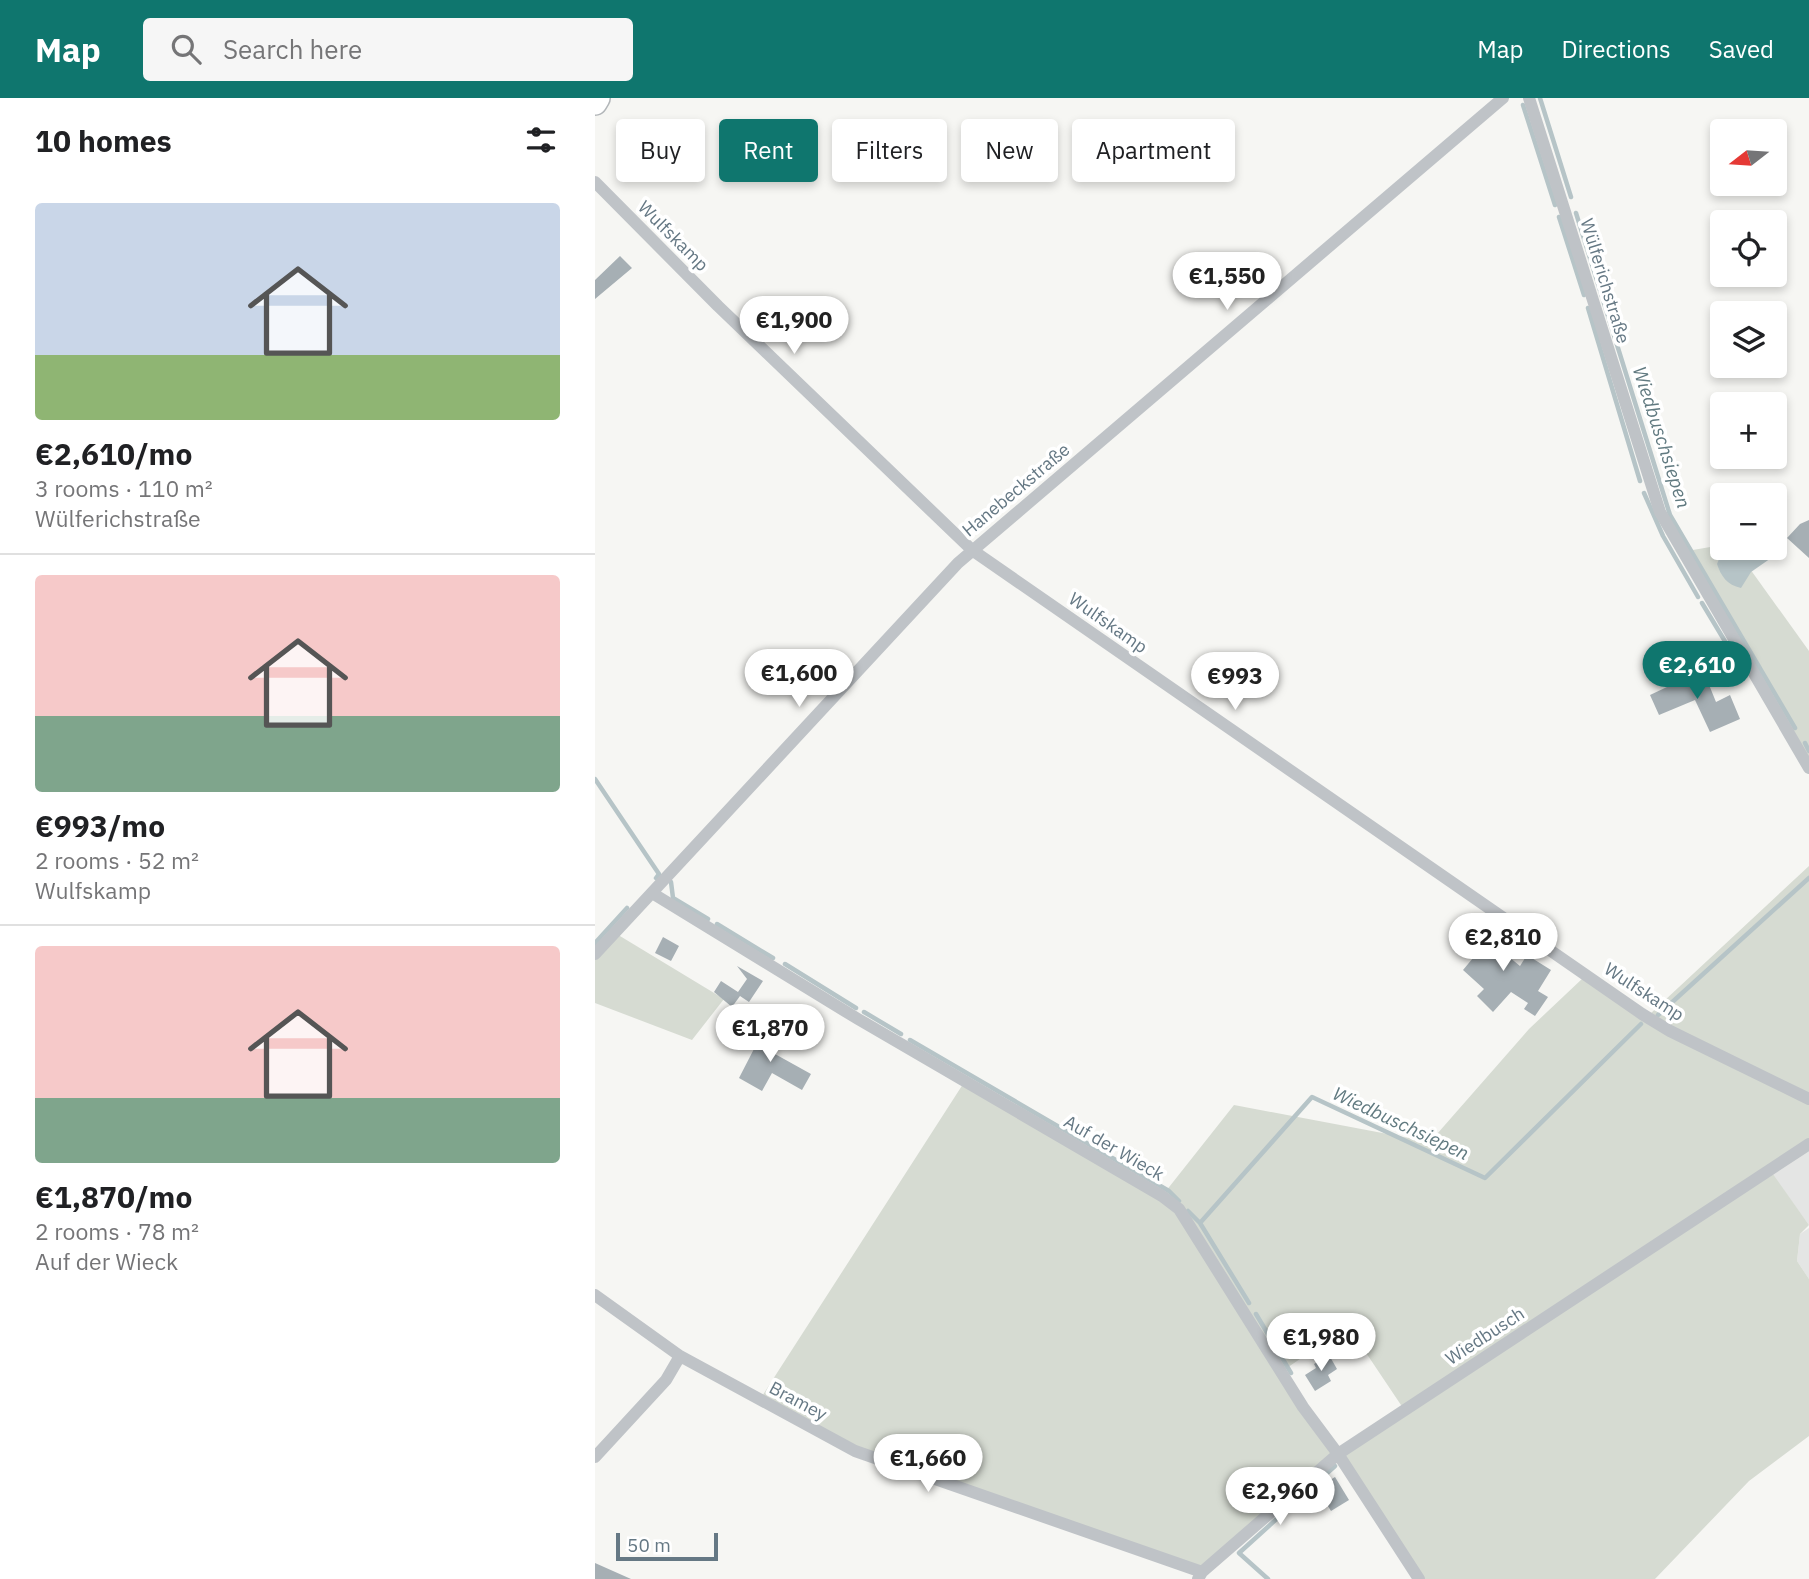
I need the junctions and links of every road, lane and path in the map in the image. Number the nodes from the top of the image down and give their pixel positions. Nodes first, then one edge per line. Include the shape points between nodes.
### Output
1 (599, 98) edge
2 (1503, 98) edge
3 (1529, 98) edge
4 (595, 103) edge
5 (595, 182) edge
6 (972, 550) junction
7 (1809, 768) edge
8 (652, 893) junction
9 (595, 954) edge
10 (1809, 1099) edge
11 (1809, 1144) edge
12 (595, 1295) edge
13 (680, 1356) junction
14 (1338, 1454) junction
15 (595, 1457) edge
16 (1200, 1575) edge
17 (1419, 1579) edge

1 - 4 highway
2 - 6 street, Hanebeckstraße
3 - 7 street, Wülferichstraße via 1660,512
5 - 6 street, Wulfskamp
6 - 8 street, Hanebeckstraße
6 - 10 street, Wulfskamp via 1642,1014
8 - 9 street, Hanebeckstraße
8 - 14 street, Auf der Wieck via 1179,1209
11 - 14 street, Wiedbusch
12 - 13 street, Bramey
13 - 15 street via 666,1380
13 - 16 street, Bramey via 855,1451
14 - 16 street, Wiedbusch
14 - 17 street, Auf der Wieck

